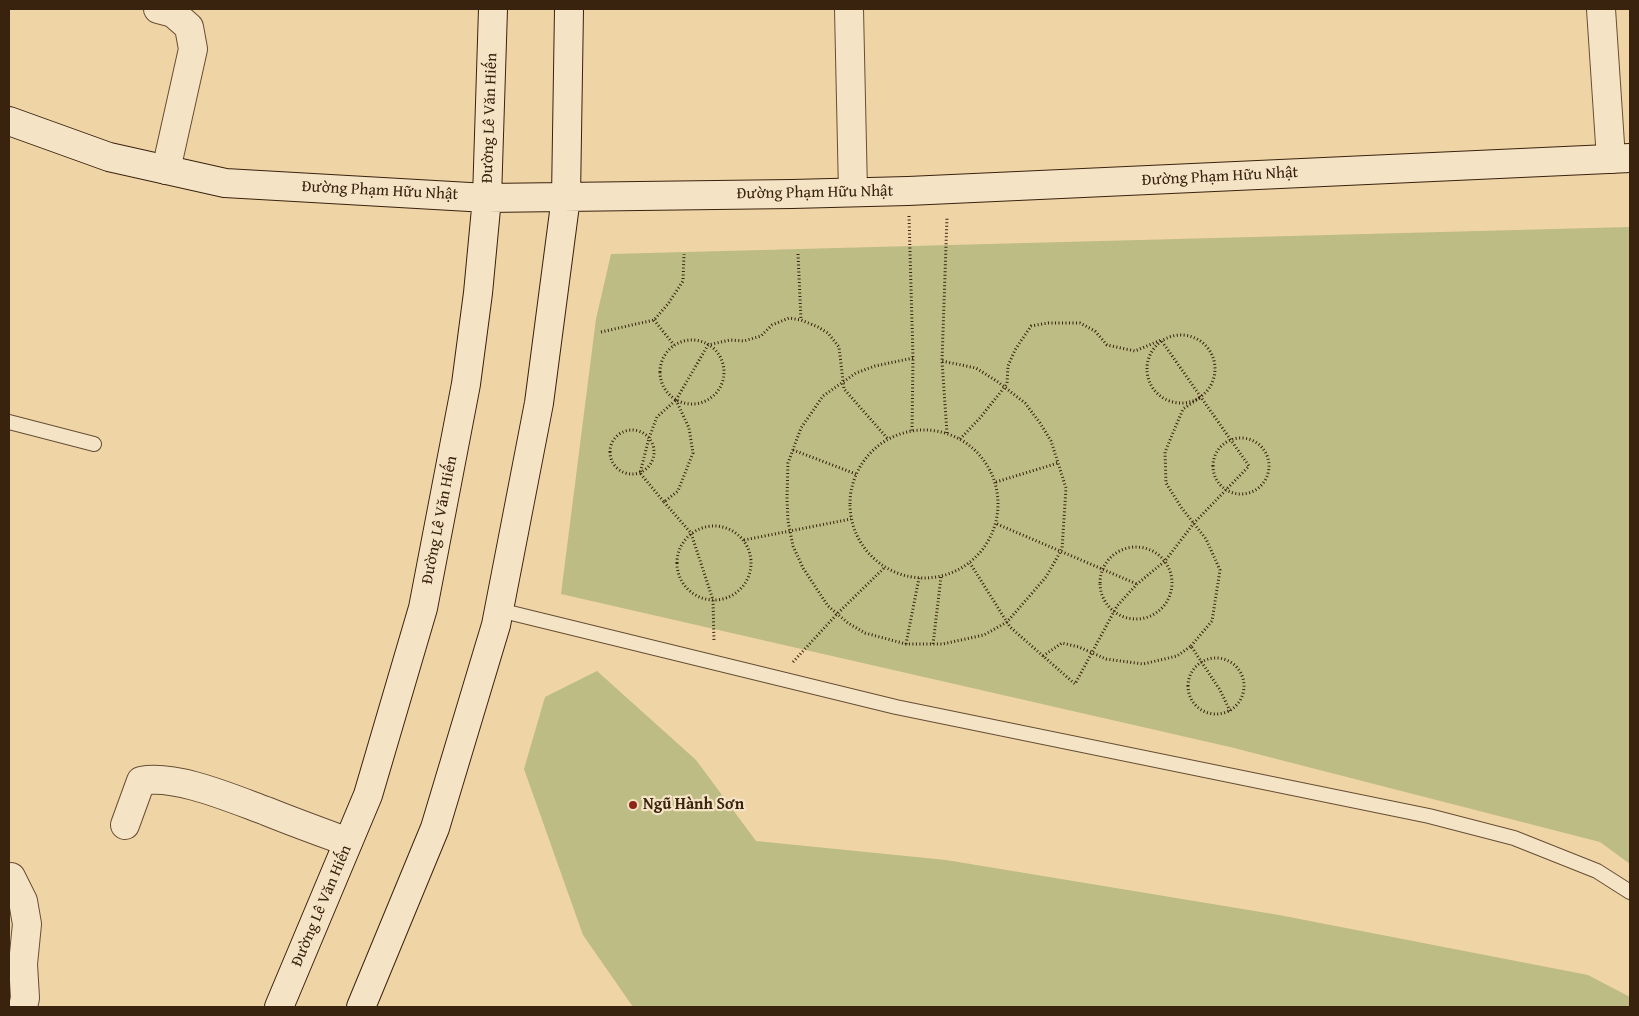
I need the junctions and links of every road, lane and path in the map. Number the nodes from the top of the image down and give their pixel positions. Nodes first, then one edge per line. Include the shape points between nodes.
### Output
1 (158, 9) edge
2 (493, 9) edge
3 (569, 9) edge
4 (849, 9) edge
5 (1601, 9) edge
6 (9, 121) edge
7 (1621, 158) edge
8 (166, 170) junction
9 (948, 189) junction
10 (908, 191) junction
11 (853, 192) junction
12 (566, 197) junction
13 (487, 198) junction
14 (684, 254) dead end
15 (798, 254) dead end
16 (654, 320) junction
17 (801, 320) junction
18 (601, 332) dead end
19 (1161, 340) junction
20 (674, 345) junction
21 (708, 345) junction
22 (913, 358) junction
23 (942, 361) junction
24 (844, 382) junction
25 (1004, 387) junction
26 (1201, 397) junction
27 (676, 400) junction
28 (9, 422) edge
29 (912, 431) junction
30 (947, 433) junction
31 (649, 438) junction
32 (888, 439) junction
33 (960, 439) junction
34 (1230, 439) junction
35 (94, 444) dead end
36 (792, 450) junction
37 (1058, 463) junction
38 (640, 473) junction
39 (856, 474) junction
40 (996, 482) junction
41 (1226, 490) junction
42 (664, 502) junction
43 (851, 519) junction
44 (1194, 523) junction
45 (997, 524) junction
46 (790, 531) junction
47 (691, 533) junction
48 (743, 540) junction
49 (1061, 551) junction
50 (1165, 561) junction
51 (970, 563) junction
52 (885, 567) junction
53 (1102, 569) junction
54 (941, 577) junction
55 (919, 578) junction
56 (1137, 584) junction
57 (713, 600) junction
58 (499, 610) junction
59 (1113, 612) junction
60 (837, 614) junction
61 (1007, 622) junction
62 (906, 644) junction
63 (933, 644) junction
64 (1191, 646) junction
65 (1092, 653) junction
66 (1043, 656) junction
67 (1202, 662) junction
68 (714, 663) junction
69 (778, 678) junction
70 (1230, 711) junction
71 (125, 825) dead end
72 (348, 842) junction
73 (11, 877) dead end
74 (1630, 892) edge
75 (23, 1007) edge
76 (279, 1007) edge
77 (361, 1007) edge

1 - 8 street via 173,13 189,27 193,48
2 - 13 street, Đường Lê Văn Hiến
3 - 12 street
4 - 11 street
5 - 7 street
6 - 8 street, Đường Phạm Hữu Nhật via 109,158
7 - 9 street, Đường Phạm Hữu Nhật
8 - 13 street, Đường Phạm Hữu Nhật via 226,183
9 - 10 street, Đường Phạm Hữu Nhật
9 - 23 path
10 - 11 street, Đường Phạm Hữu Nhật
10 - 22 path
11 - 12 street, Đường Phạm Hữu Nhật
12 - 13 street, Đường Phạm Hữu Nhật
12 - 58 street via 539,402
13 - 72 street, Đường Lê Văn Hiến via 466,384 423,608 368,795
14 - 16 path via 683,281
15 - 17 path
16 - 18 path
16 - 20 path
17 - 21 path via 789,318 772,325 761,336 744,341 730,340
17 - 24 path via 828,333 839,347
19 - 25 path via 1135,351 1107,345 1095,331 1080,324 1031,326 1008,366
19 - 26 path
19 - 26 path via 1181,334 1192,336 1209,349 1215,369 1213,380
19 - 26 path via 1147,360 1149,383 1156,393 1178,403
20 - 21 path via 691,340
20 - 27 path via 661,362 660,373 662,384
21 - 27 path
21 - 27 path via 722,362 721,383 716,393 698,403 686,404
22 - 24 path via 875,366
22 - 29 path
23 - 25 path via 976,368
23 - 30 path
24 - 32 path via 844,389
24 - 36 path via 823,396 801,428
25 - 33 path
25 - 37 path via 1025,403 1040,423 1051,441
26 - 34 path
26 - 44 path via 1183,409 1165,452 1166,483
27 - 31 path via 657,417
27 - 42 path via 689,428 693,453 678,491
28 - 35 lane
29 - 30 path
29 - 32 path
30 - 33 path
31 - 38 path
31 - 38 path via 654,457
31 - 38 path via 643,433 628,430 616,437 610,451 610,458 619,470
32 - 39 path via 869,453
33 - 40 path via 988,465
34 - 41 path via 1217,451 1212,468 1219,484
34 - 41 path via 1248,466
34 - 41 path via 1249,438 1258,443 1267,454 1270,468 1268,478 1254,491 1244,494
36 - 39 path
36 - 46 path via 788,463 787,498
37 - 40 path
37 - 49 path via 1066,488
38 - 42 path
39 - 43 path via 850,496
40 - 45 path
41 - 44 path
42 - 47 path
43 - 46 path
43 - 52 path via 869,554
44 - 50 path
44 - 64 path via 1206,539 1220,570 1212,621
45 - 49 path
45 - 51 path via 986,546
46 - 48 path
46 - 60 path via 803,568
47 - 48 path via 701,527 718,526 735,532
47 - 57 path
47 - 57 path via 677,555 677,568 689,591
48 - 57 path via 749,550 750,574 736,593
49 - 53 path
49 - 61 path via 1046,577
50 - 53 path via 1144,548 1131,547 1119,551
50 - 56 path
50 - 59 path via 1172,583 1165,605 1157,613 1135,620
51 - 54 path
51 - 61 path
52 - 55 path via 901,575
52 - 60 path
53 - 56 path
53 - 59 path via 1101,592
54 - 55 path
54 - 63 path
55 - 62 path
56 - 59 path
57 - 68 path
58 - 68 lane
58 - 77 street via 435,828
59 - 65 path
60 - 62 path via 866,633
60 - 69 path
61 - 63 path via 984,635
61 - 66 path
62 - 63 path
64 - 65 path via 1177,656 1143,664 1106,659
64 - 67 path
65 - 66 path via 1062,644
65 - 66 path via 1075,684
67 - 70 path
67 - 70 path via 1210,659 1227,661 1240,673 1244,690
67 - 70 path via 1189,677 1189,696 1194,704 1211,714
68 - 69 lane
69 - 74 lane via 896,707 1429,816 1514,838 1597,871
71 - 72 street via 141,781 152,779 176,782 224,796
72 - 76 street, Đường Lê Văn Hiến
73 - 75 street via 23,901 26,924 23,964 26,998

